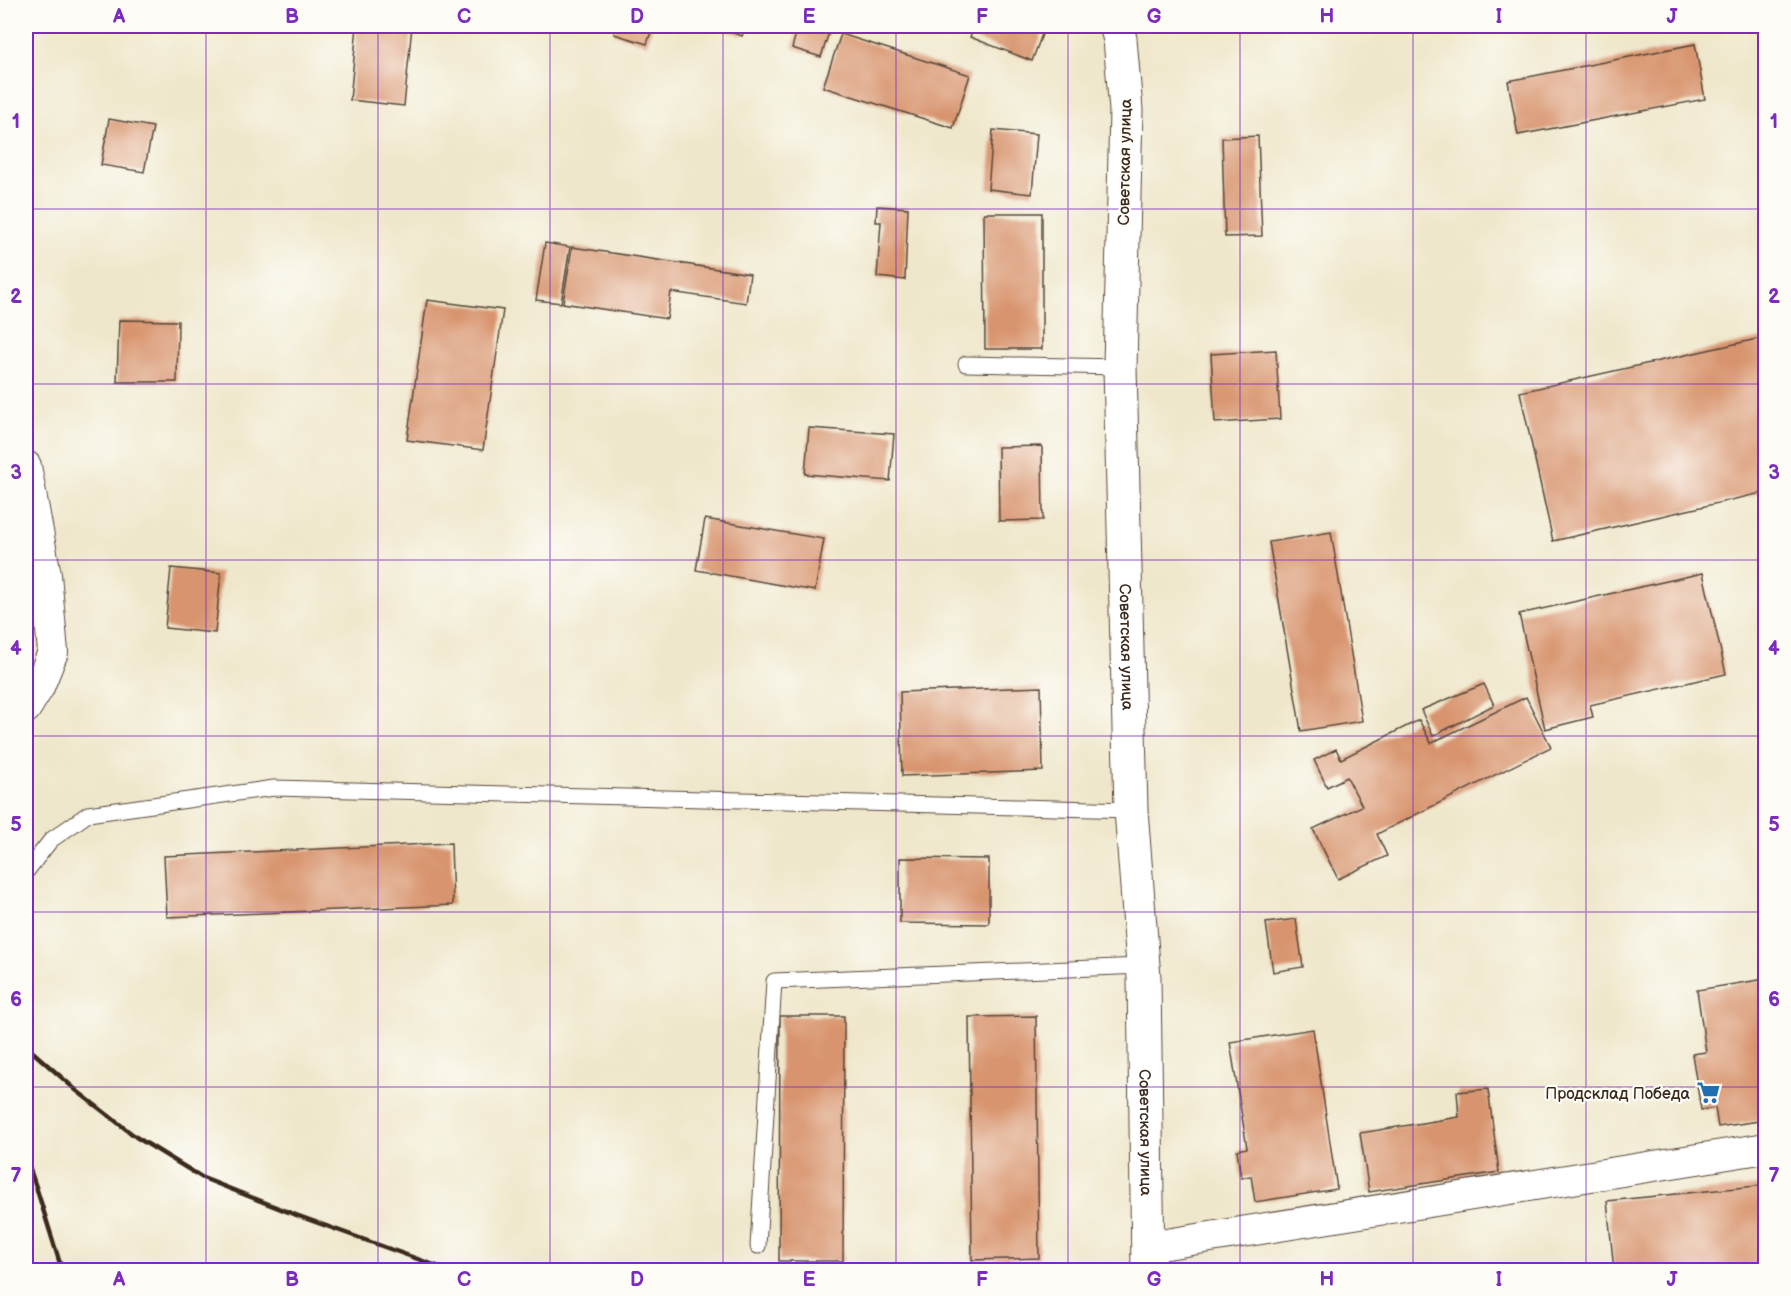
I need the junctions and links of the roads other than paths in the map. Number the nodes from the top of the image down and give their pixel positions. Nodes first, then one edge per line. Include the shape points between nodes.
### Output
1 (1116, 26) edge
2 (966, 364) dead end
3 (1120, 367) junction
4 (26, 466) edge
5 (26, 708) edge
6 (1131, 810) junction
7 (26, 873) edge
8 (1142, 966) junction
9 (1766, 1148) edge
10 (758, 1246) dead end
11 (1148, 1258) edge

1 - 3 street, Советская улица via 1126,110
2 - 3 lane
3 - 6 street, Советская улица
4 - 5 street via 46,575 52,652
6 - 7 lane via 274,788 88,814 51,840
6 - 8 street, Советская улица
8 - 10 lane via 774,981
8 - 11 street, Советская улица
9 - 11 street

